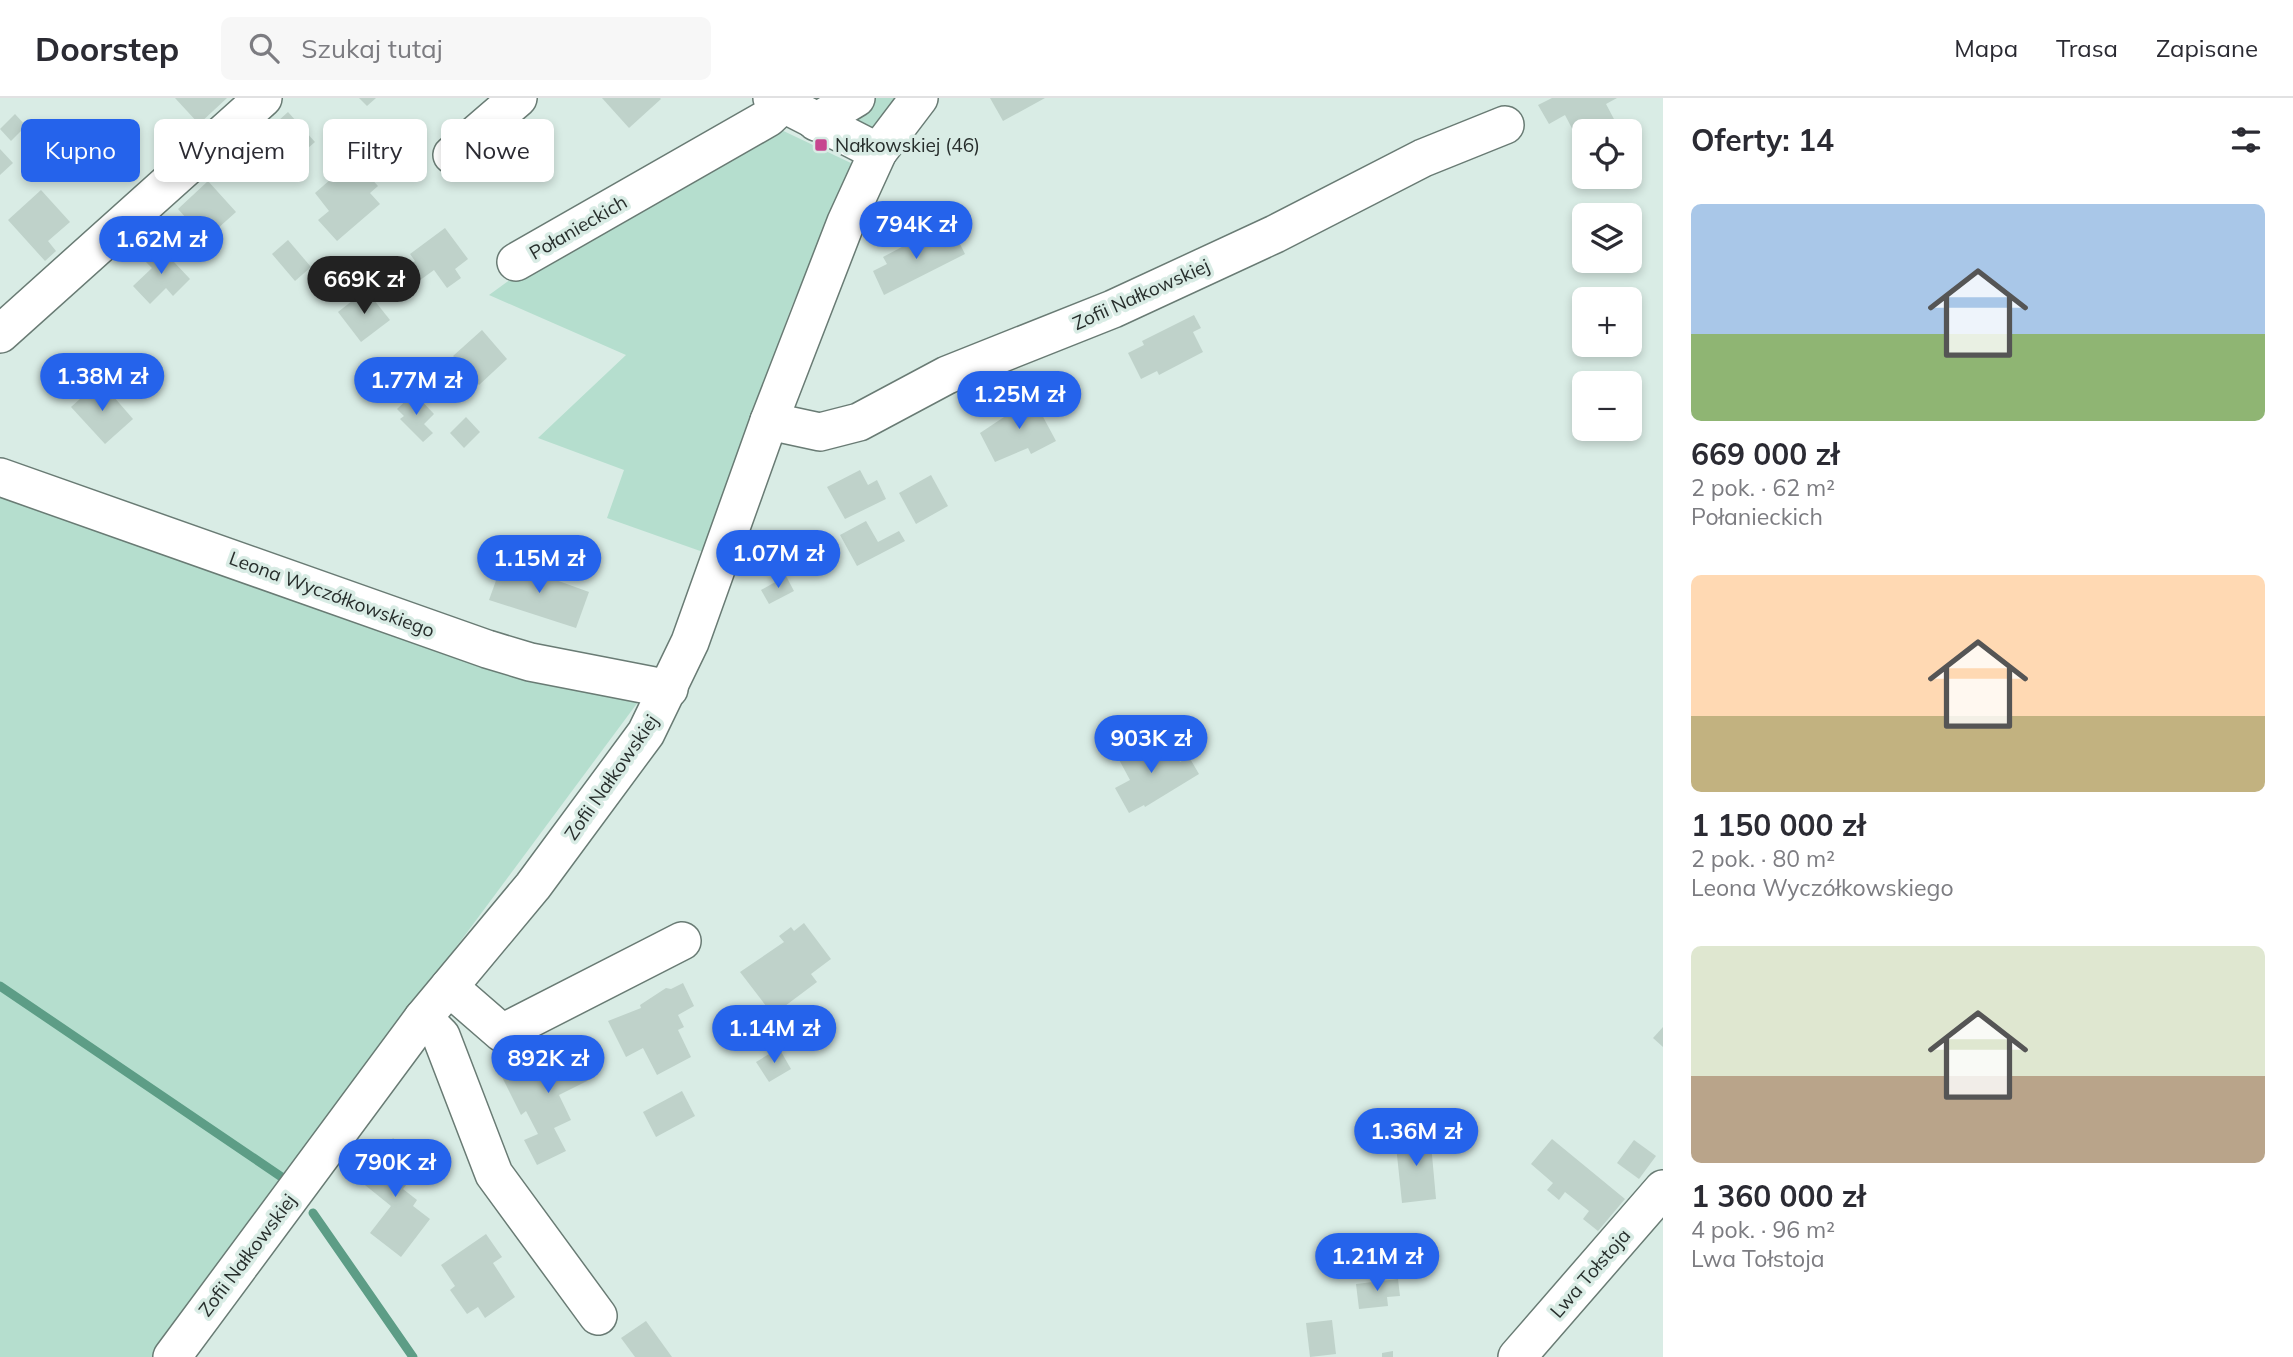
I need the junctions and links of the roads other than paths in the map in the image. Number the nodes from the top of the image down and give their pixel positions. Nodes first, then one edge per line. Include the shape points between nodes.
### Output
1 (263, 98) edge
2 (518, 98) edge
3 (856, 98) edge
4 (919, 98) edge
5 (777, 101) edge
6 (494, 119) edge
7 (816, 122) junction
8 (1506, 125) dead end
9 (878, 152) junction
10 (516, 262) dead end
11 (0, 334) edge
12 (769, 421) junction
13 (0, 477) edge
14 (669, 689) junction
15 (682, 941) dead end
16 (449, 987) junction
17 (423, 1018) junction
18 (1663, 1189) edge
19 (598, 1316) dead end
20 (172, 1357) edge
21 (1517, 1357) edge

1 - 11 street
2 - 6 street
3 - 7 street
4 - 9 street, Zofii Nałkowskiej
5 - 7 street, Połanieckich
5 - 10 street, Połanieckich via 768,118
7 - 9 street, Połanieckich
8 - 12 street, Zofii Nałkowskiej via 1423,158 1275,234 1113,309 947,374 859,422 820,432
9 - 12 street, Zofii Nałkowskiej
12 - 14 street, Zofii Nałkowskiej via 718,571
13 - 14 street, Leona Wyczółkowskiego via 487,649
14 - 16 street, Zofii Nałkowskiej via 617,775
15 - 16 street via 502,1033
16 - 17 street, Zofii Nałkowskiej
17 - 19 street via 441,1036 494,1174
17 - 20 street, Zofii Nałkowskiej
18 - 21 street, Lwa Tołstoja

